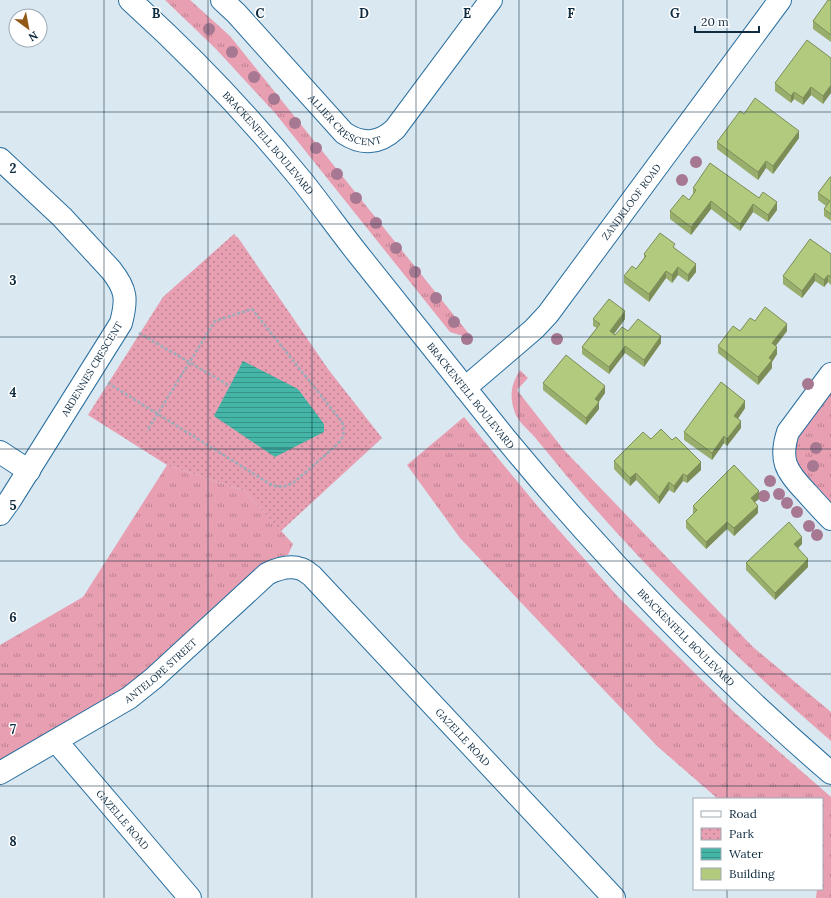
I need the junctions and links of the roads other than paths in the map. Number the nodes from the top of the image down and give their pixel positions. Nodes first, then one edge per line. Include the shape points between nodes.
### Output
1 (130, 0) edge
2 (222, 0) edge
3 (490, 0) edge
4 (780, 0) edge
5 (0, 159) edge
6 (831, 374) edge
7 (465, 388) junction
8 (0, 452) edge
9 (29, 471) junction
10 (0, 514) edge
11 (831, 519) edge
12 (312, 576) joint
13 (56, 741) junction
14 (831, 773) edge
15 (0, 774) edge
16 (190, 898) edge
17 (614, 898) edge

1 - 7 street, BRACKENFELL BOULEVARD via 184,50 254,125 303,182
2 - 3 street, ALLIER CRESCENT via 344,133 366,142 382,139 395,129
4 - 7 street, ZANDKLOOF ROAD via 548,314
5 - 9 street, ARDENNES CRESCENT via 62,217 117,278 125,301 122,323
6 - 11 street via 788,432 784,452 789,472
7 - 14 street, BRACKENFELL BOULEVARD via 530,469 605,554 731,682
8 - 9 street
9 - 10 street, ARDENNES CRESCENT
12 - 13 street, ANTELOPE STREET via 302,569 292,568 275,570 268,574 142,688
12 - 17 street, GAZELLE ROAD
13 - 15 street, ANTELOPE STREET
13 - 16 street, GAZELLE ROAD

